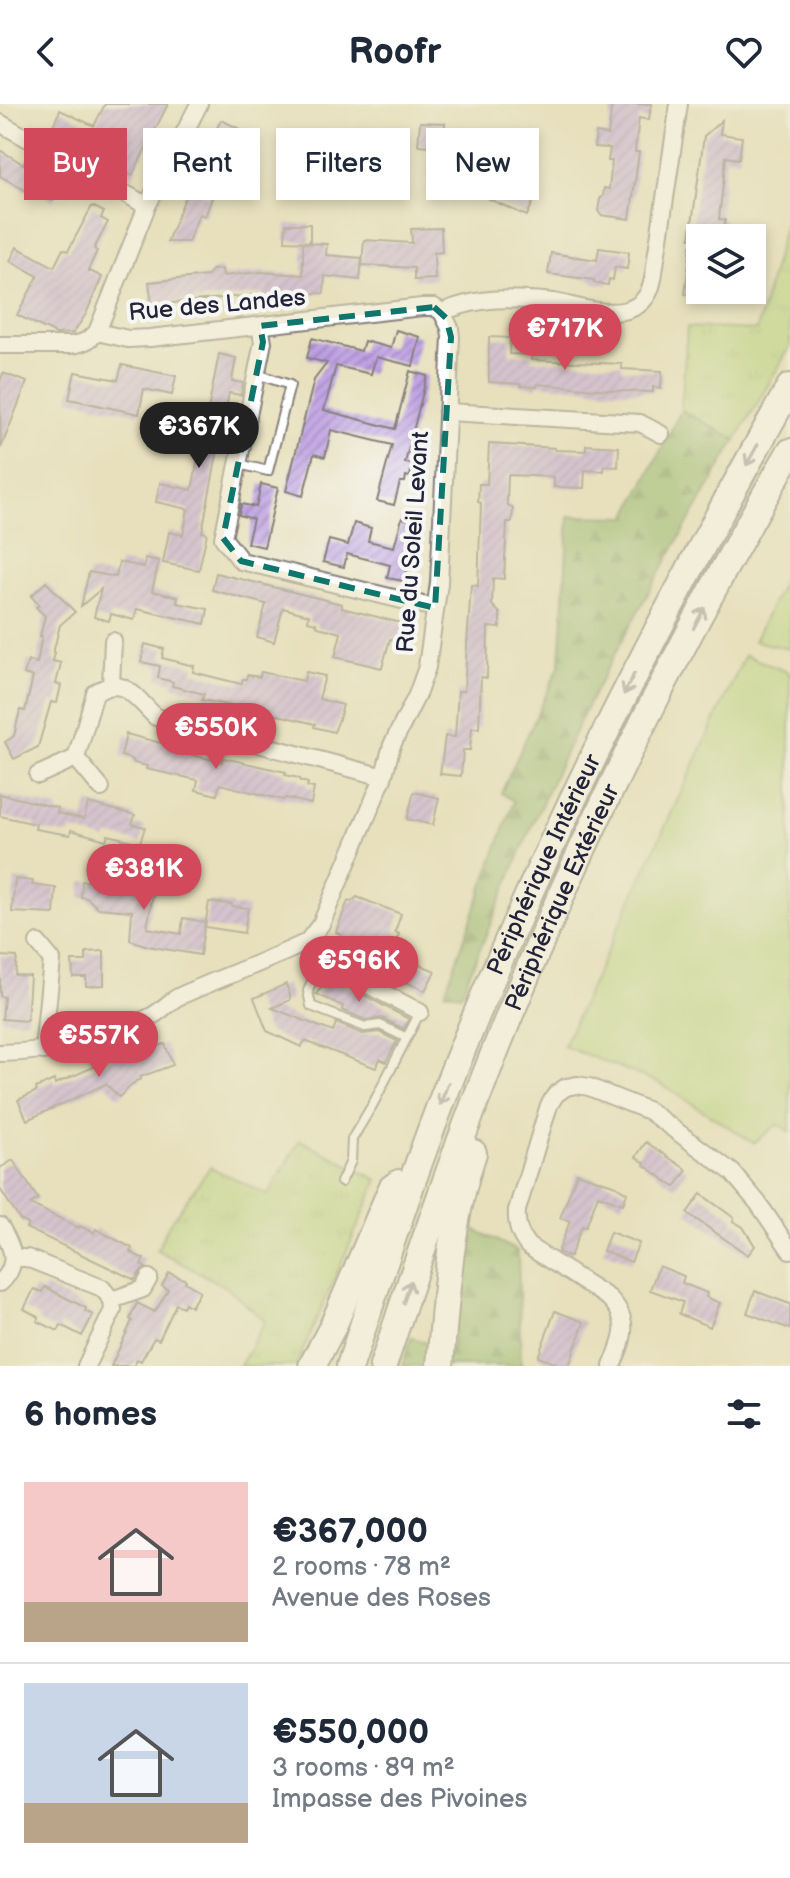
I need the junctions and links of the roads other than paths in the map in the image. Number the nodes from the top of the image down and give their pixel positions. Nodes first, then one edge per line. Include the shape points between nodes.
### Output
1 (199, 104) edge
2 (679, 104) edge
3 (0, 123) edge
4 (147, 206) junction
5 (442, 312) junction
6 (260, 326) junction
7 (97, 332) junction
8 (0, 345) edge
9 (256, 374) junction
10 (790, 387) edge
11 (447, 412) junction
12 (661, 434) dead end
13 (790, 452) edge
14 (238, 464) junction
15 (435, 608) junction
16 (113, 641) dead end
17 (111, 685) junction
18 (76, 758) junction
19 (38, 775) dead end
20 (383, 778) junction
21 (101, 788) dead end
22 (307, 942) junction
23 (38, 943) dead end
24 (320, 960) junction
25 (420, 1012) joint
26 (407, 1038) junction
27 (43, 1051) junction
28 (0, 1053) edge
29 (488, 1069) junction
30 (415, 1172) junction
31 (341, 1182) dead end
32 (0, 1226) edge
33 (790, 1250) edge
34 (13, 1258) junction
35 (149, 1278) dead end
36 (0, 1283) edge
37 (112, 1300) junction
38 (86, 1366) edge
39 (312, 1366) edge
40 (350, 1366) edge
41 (383, 1366) edge
42 (440, 1366) edge
43 (612, 1366) edge

1 - 4 street
2 - 5 street via 651,289 638,305 605,313 525,299 473,301
3 - 4 street
4 - 7 street
5 - 6 street, Rue des Landes via 422,307
5 - 11 street, Rue du Soleil Levant via 451,337
6 - 7 street, Rue des Landes via 128,339
6 - 9 street via 263,342
7 - 8 street, Rue des Landes via 79,344
9 - 14 street
9 - 14 lane via 290,385 268,471
10 -> 30 highway, Périphérique Intérieur via 583,776 512,931
11 - 12 street via 640,423
11 - 15 street, Rue du Soleil Levant
29 -> 13 highway, Périphérique Extérieur via 585,845 661,689
14 - 15 street via 223,538 241,561
15 - 20 street, Rue du Soleil Levant via 427,667
16 - 17 street
17 - 18 street via 95,693
17 - 20 street via 131,691 156,717
18 - 19 street
18 - 21 street
20 - 22 street, Rue du Soleil Levant via 321,924
22 - 24 street
22 - 27 street via 176,998 153,1016 76,1045
23 - 27 street via 52,960
24 - 25 street
24 - 26 lane via 308,991 311,1006
25 - 26 lane
26 - 31 lane via 352,1139 351,1161
27 - 28 street
41 -> 29 highway, Périphérique Extérieur
29 - 42 highway via 494,1096 460,1202
30 - 39 highway via 392,1188
30 - 40 highway, Périphérique Intérieur
32 - 34 street
33 - 43 street via 732,1172 649,1111 589,1087 566,1087 549,1105 516,1222 528,1246 616,1306 624,1330
34 - 36 street
34 - 37 street via 27,1258 102,1288
35 - 37 street via 143,1289
37 - 38 street via 113,1310

